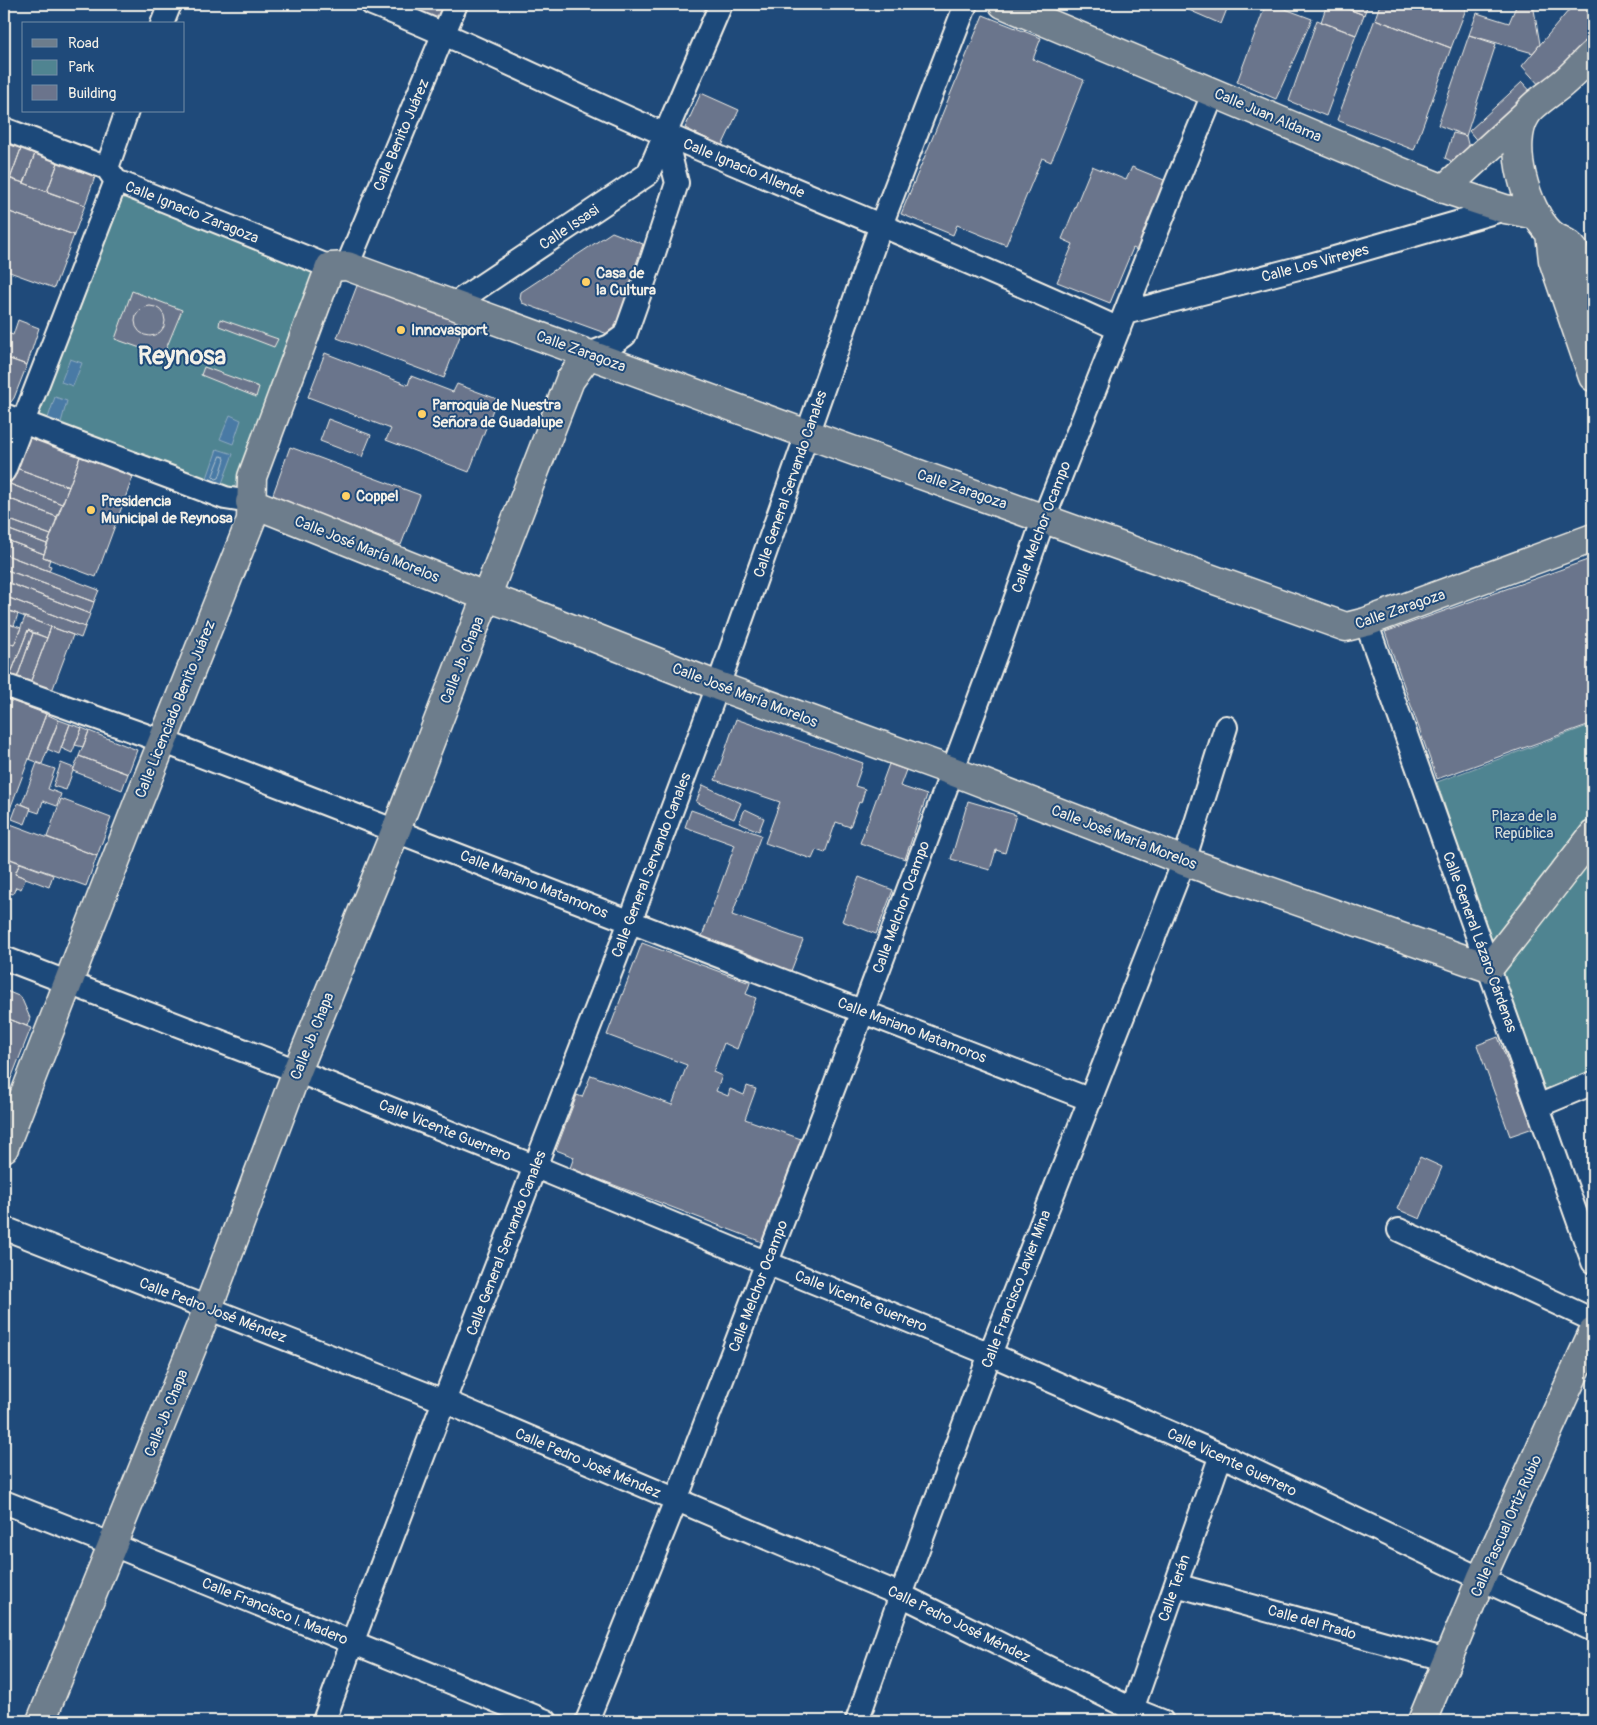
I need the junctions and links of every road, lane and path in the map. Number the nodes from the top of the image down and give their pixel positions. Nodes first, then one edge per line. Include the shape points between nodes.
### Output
1 (170, 4) edge
2 (372, 4) edge
3 (456, 4) edge
4 (721, 4) edge
5 (966, 4) edge
6 (1003, 4) edge
7 (163, 22) edge
8 (444, 34) junction
9 (1593, 54) edge
10 (1214, 92) junction
11 (127, 112) edge
12 (1526, 114) junction
13 (4, 129) edge
14 (666, 135) junction
15 (111, 175) junction
16 (1444, 189) junction
17 (1505, 209) junction
18 (1543, 224) junction
19 (881, 225) junction
20 (338, 266) junction
21 (454, 304) junction
22 (1593, 307) edge
23 (1122, 321) junction
24 (589, 354) junction
25 (1593, 377) edge
26 (13, 419) edge
27 (807, 434) junction
28 (4, 471) edge
29 (250, 502) junction
30 (1044, 518) junction
31 (1593, 538) edge
32 (487, 597) junction
33 (1366, 622) junction
34 (4, 685) edge
35 (718, 686) junction
36 (1226, 727) dead end
37 (162, 741) junction
38 (952, 771) junction
39 (396, 830) junction
40 (1593, 835) edge
41 (1184, 861) junction
42 (630, 922) junction
43 (4, 958) edge
44 (1489, 968) junction
45 (68, 982) junction
46 (862, 1011) junction
47 (297, 1071) junction
48 (1593, 1083) edge
49 (1091, 1100) junction
50 (1538, 1106) junction
51 (4, 1148) edge
52 (536, 1167) junction
53 (4, 1228) edge
54 (1399, 1230) dead end
55 (1593, 1262) edge
56 (767, 1263) junction
57 (208, 1308) junction
58 (1593, 1320) edge
59 (1593, 1332) edge
60 (990, 1354) junction
61 (444, 1401) junction
62 (1221, 1455) junction
63 (676, 1500) junction
64 (4, 1502) edge
65 (114, 1545) junction
66 (1481, 1579) junction
67 (1176, 1584) junction
68 (901, 1595) junction
69 (1593, 1630) edge
70 (352, 1643) junction
71 (1447, 1660) junction
72 (1130, 1715) edge
73 (42, 1721) edge
74 (324, 1721) edge
75 (546, 1721) edge
76 (587, 1721) edge
77 (857, 1721) edge
78 (1162, 1721) edge
79 (1422, 1721) edge

1 - 7 street
2 - 8 street, Calle Ignacio Allende
3 - 8 street, Calle Benito Juárez
4 - 14 street, Calle Issasi
5 - 19 street, Calle General Servando Canales
6 - 10 main road, Calle Juan Aldama
8 - 14 street, Calle Ignacio Allende
8 - 20 street, Calle Benito Juárez
9 - 12 main road
10 - 16 main road, Calle Juan Aldama
10 - 23 street, Calle Melchor Ocampo
11 - 15 street
12 - 16 main road
12 - 18 main road via 1518,144 1527,197
13 - 15 street, Calle Ignacio Zaragoza
14 - 19 street, Calle Ignacio Allende
14 - 21 street, Calle Issasi via 648,174
14 - 24 street via 678,183 652,259 625,335 610,346
15 - 20 street, Calle Ignacio Zaragoza
15 - 26 street
16 - 17 main road, Calle Juan Aldama
17 - 18 main road, Calle Juan Aldama
17 - 23 street, Calle Los Virreyes
18 - 22 main road via 1574,250
18 - 25 main road
19 - 23 street, Calle Ignacio Allende via 1048,296
19 - 27 street, Calle General Servando Canales
20 - 21 main road, Calle Zaragoza
20 - 29 main road, Calle Licenciado Benito Juárez via 252,477
21 - 24 main road, Calle Zaragoza
23 - 30 street, Calle Melchor Ocampo
24 - 27 main road, Calle Zaragoza
24 - 32 main road, Calle Jb. Chapa via 570,380
26 - 28 street
26 - 29 street, Calle José María Morelos via 225,498
27 - 30 main road, Calle Zaragoza
27 - 35 street, Calle General Servando Canales
29 - 32 main road, Calle José María Morelos
29 - 37 main road, Calle Licenciado Benito Juárez via 251,520
30 - 33 main road, Calle Zaragoza via 1346,627
30 - 38 street, Calle Melchor Ocampo
31 - 33 main road, Calle Zaragoza
32 - 35 main road, Calle José María Morelos
32 - 39 main road, Calle Jb. Chapa
33 - 44 street, Calle General Lázaro Cárdenas
34 - 37 street, Calle Mariano Matamoros
35 - 38 main road, Calle José María Morelos
35 - 42 street, Calle General Servando Canales
36 - 41 street, Calle Francisco Javier Mina
37 - 39 street, Calle Mariano Matamoros
37 - 45 main road, Calle Licenciado Benito Juárez
38 - 41 main road, Calle José María Morelos
38 - 46 street, Calle Melchor Ocampo
39 - 42 street, Calle Mariano Matamoros
39 - 47 main road, Calle Jb. Chapa
40 - 44 main road
41 - 44 main road, Calle José María Morelos
41 - 49 street, Calle Francisco Javier Mina
42 - 46 street, Calle Mariano Matamoros
42 - 52 street, Calle General Servando Canales
43 - 45 street, Calle Vicente Guerrero
44 - 50 street, Calle General Lázaro Cárdenas
45 - 47 street, Calle Vicente Guerrero
45 - 51 main road, Calle Licenciado Benito Juárez
46 - 49 street, Calle Mariano Matamoros
46 - 56 street, Calle Melchor Ocampo
47 - 52 street, Calle Vicente Guerrero
47 - 57 main road, Calle Jb. Chapa
48 - 50 street
49 - 60 street, Calle Francisco Javier Mina
50 - 55 street, Calle General Lázaro Cárdenas
52 - 56 street, Calle Vicente Guerrero
52 - 61 street, Calle General Servando Canales
53 - 57 street, Calle Pedro José Méndez
54 - 58 street
56 - 60 street, Calle Vicente Guerrero
56 - 63 street, Calle Melchor Ocampo
57 - 61 street, Calle Pedro José Méndez
57 - 65 main road, Calle Jb. Chapa
59 - 66 main road, Calle Pascual Ortiz Rubio
60 - 62 street, Calle Vicente Guerrero
60 - 68 street, Calle Francisco Javier Mina
61 - 63 street, Calle Pedro José Méndez
61 - 70 street, Calle General Servando Canales
62 - 66 street, Calle Vicente Guerrero
62 - 67 street, Calle Terán
63 - 68 street, Calle Pedro José Méndez
63 - 76 street, Calle Melchor Ocampo
64 - 65 street, Calle Francisco I. Madero
65 - 70 street, Calle Francisco I. Madero
65 - 73 main road, Calle Jb. Chapa
66 - 69 street, Calle Vicente Guerrero
66 - 71 main road, Calle Pascual Ortiz Rubio
67 - 71 street, Calle del Prado
67 - 72 street, Calle Terán
68 - 72 street, Calle Pedro José Méndez
68 - 77 street, Calle Francisco Javier Mina
70 - 74 street, Calle General Servando Canales
70 - 75 street, Calle Francisco I. Madero
71 - 79 main road, Calle Pascual Ortiz Rubio
72 - 78 street, Calle Pedro José Méndez

